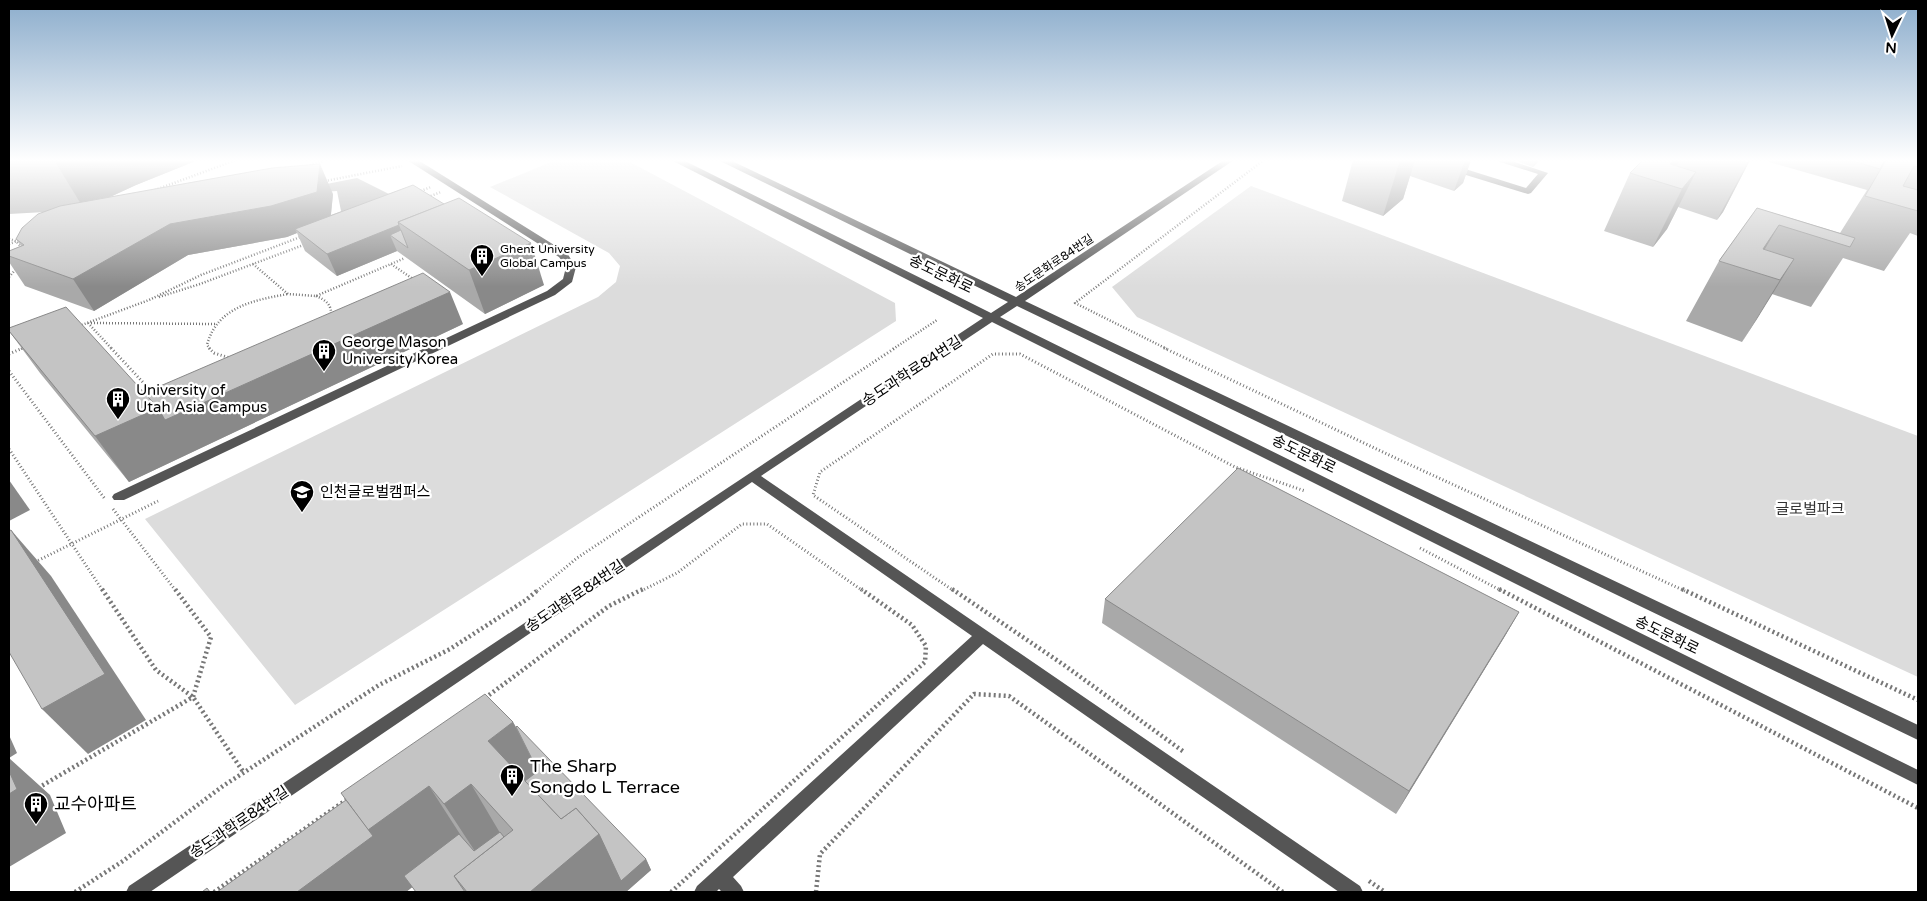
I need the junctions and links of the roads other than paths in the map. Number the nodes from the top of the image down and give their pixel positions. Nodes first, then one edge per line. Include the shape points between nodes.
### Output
1 (478, 202) edge
2 (760, 202) edge
3 (809, 202) edge
4 (1167, 202) edge
5 (1017, 303) junction
6 (993, 318) junction
7 (752, 476) junction
8 (119, 497) dead end
9 (982, 636) junction
10 (1918, 733) edge
11 (1918, 778) edge
12 (720, 876) junction
13 (135, 892) edge
14 (703, 892) edge
15 (735, 892) edge
16 (1354, 892) edge

1 - 8 street via 563,255 571,267 568,280 551,292 230,439
2 - 6 street, 송도문화로
3 - 5 street, 송도문화로
4 - 5 street, 송도문화로84번길
5 - 6 street, 송도과학로84번길
5 - 10 street, 송도문화로
6 - 7 street, 송도과학로84번길
6 - 11 street, 송도문화로
7 - 9 street
7 - 13 street, 송도과학로84번길
9 - 12 street
9 - 16 street
12 - 14 street
12 - 15 street

